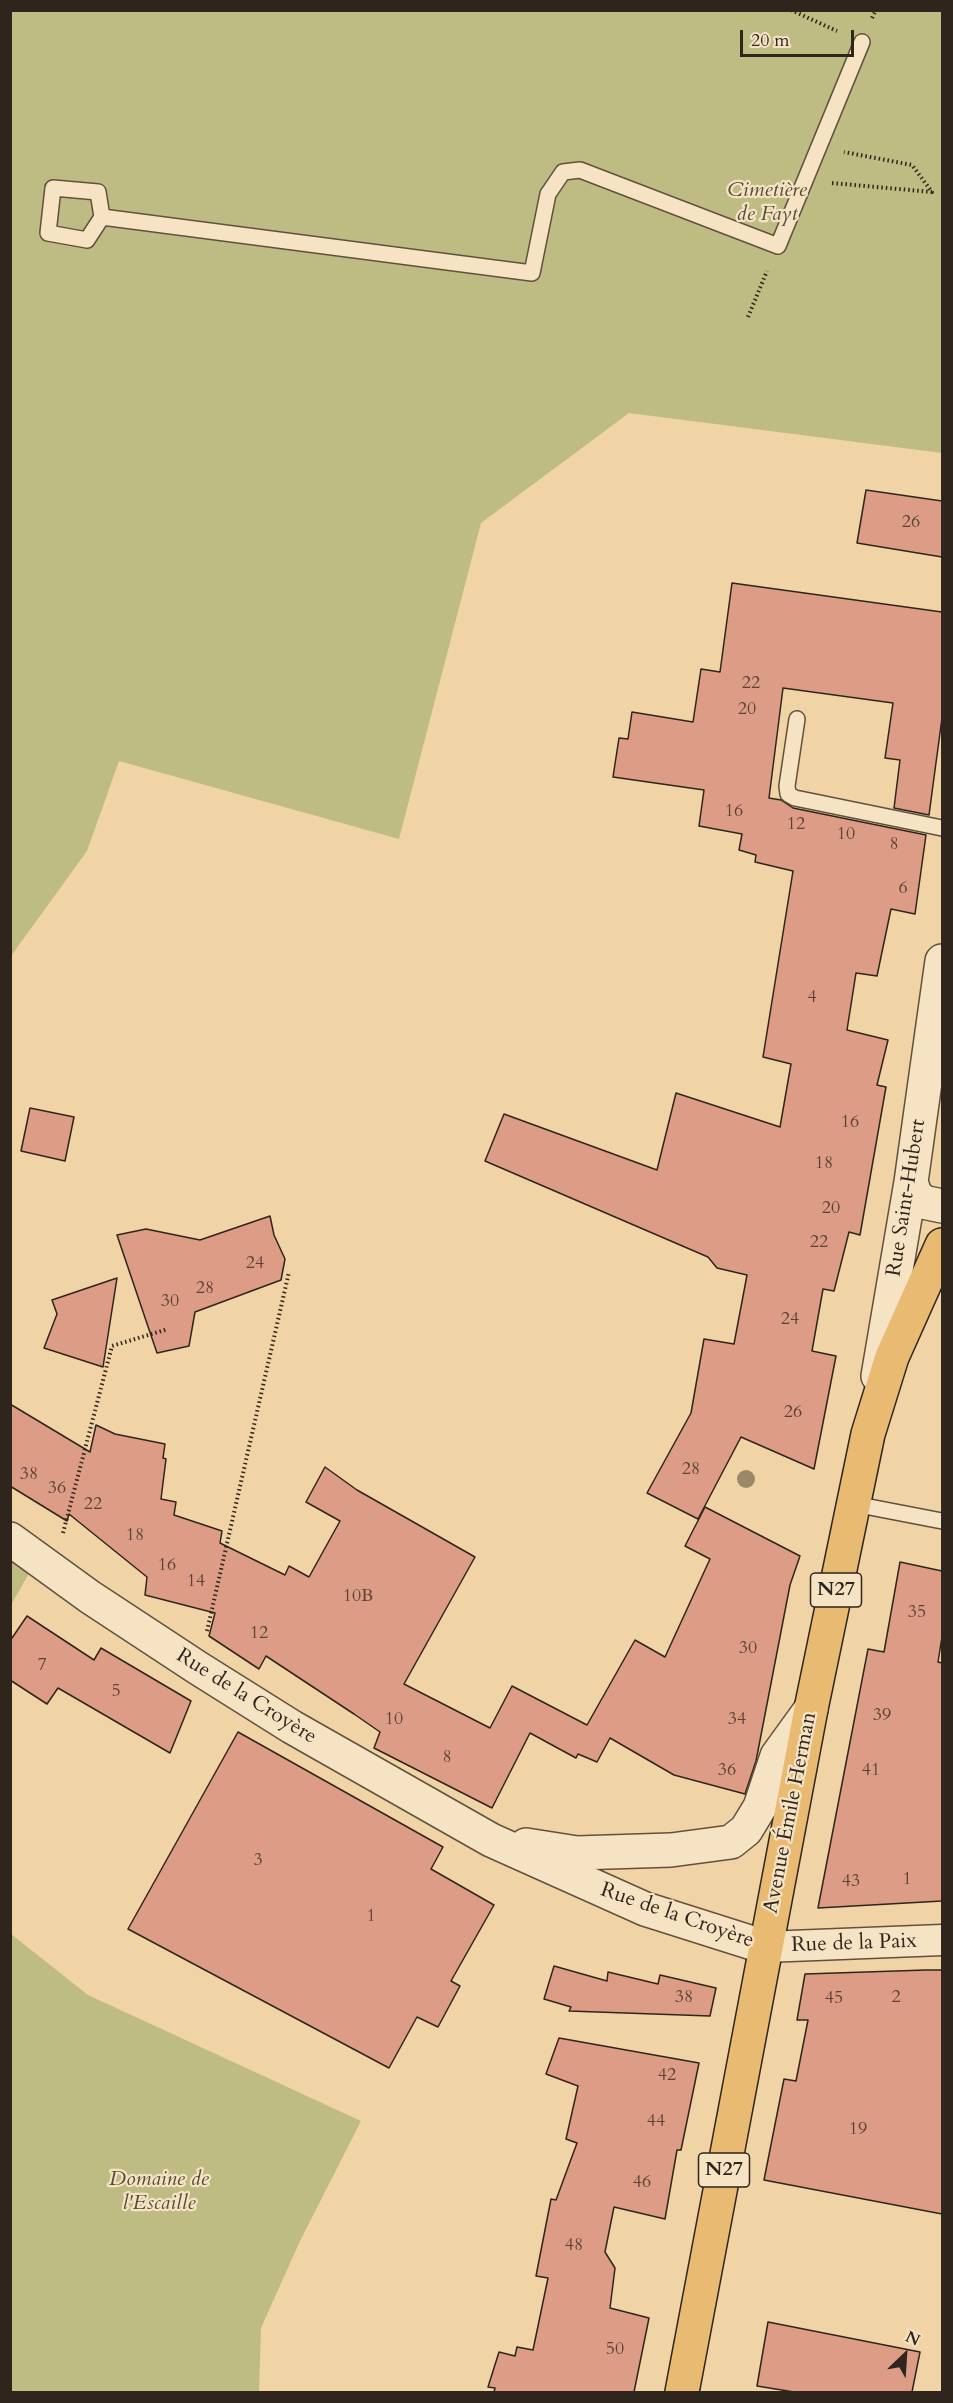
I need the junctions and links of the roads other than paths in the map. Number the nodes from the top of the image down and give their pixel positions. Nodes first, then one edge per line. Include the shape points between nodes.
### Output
1 (862, 42) dead end
2 (102, 217) dead end
3 (797, 719) dead end
4 (942, 828) edge
5 (942, 961) edge
6 (936, 1068) edge
7 (911, 1182) junction
8 (942, 1206) edge
9 (942, 1246) edge
10 (868, 1434) junction
11 (854, 1504) junction
12 (942, 1521) edge
13 (10, 1539) edge
14 (811, 1709) junction
15 (491, 1840) junction
16 (942, 1940) edge
17 (765, 1947) junction
18 (682, 2392) edge

1 - 2 lane via 778,246 580,170 563,172 548,194 532,273
3 - 4 lane via 788,794
5 - 6 street, Rue Saint-Hubert
6 - 7 street, Rue Saint-Hubert
7 - 8 street via 923,1202
7 - 10 street, Rue Saint-Hubert
9 - 10 main road, Avenue Émile Herman / N27 via 892,1357
10 - 11 main road, Avenue Émile Herman / N27
11 - 12 lane
11 - 14 main road, Avenue Émile Herman / N27
13 - 15 street, Rue de la Croyère via 198,1668 292,1727
14 - 15 street, Rue de la Croyère via 777,1756 760,1807 746,1830 731,1842 671,1850 577,1853
14 - 17 main road, Avenue Émile Herman / N27
15 - 17 street, Rue de la Croyère via 645,1909
16 - 17 street, Rue de la Paix
17 - 18 main road, Avenue Émile Herman / N27

